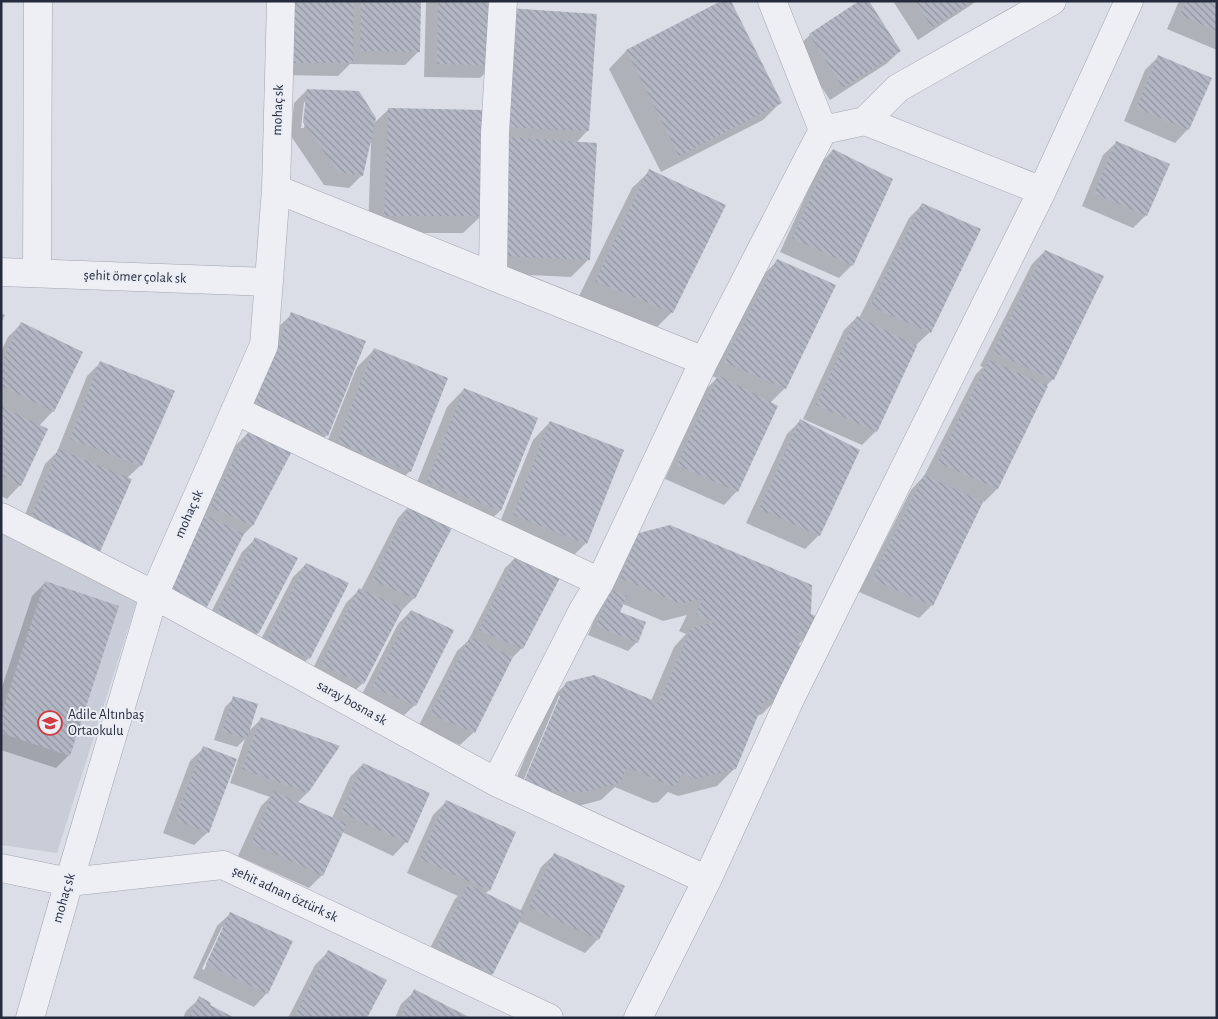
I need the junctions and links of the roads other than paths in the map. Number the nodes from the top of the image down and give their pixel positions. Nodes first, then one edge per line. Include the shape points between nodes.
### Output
1 (38, 1) edge
2 (281, 1) edge
3 (503, 1) edge
4 (772, 1) edge
5 (1052, 1) edge
6 (1129, 1) edge
7 (865, 121) junction
8 (824, 130) junction
9 (276, 189) junction
10 (1042, 191) junction
11 (1, 272) edge
12 (37, 273) junction
13 (493, 275) junction
14 (269, 282) junction
15 (704, 361) junction
16 (235, 410) junction
17 (1, 517) edge
18 (600, 582) junction
19 (154, 594) junction
20 (496, 782) junction
21 (1, 868) edge
22 (707, 880) junction
23 (69, 882) junction
24 (30, 1018) edge
25 (549, 1018) edge
26 (638, 1018) edge

1 - 12 street
2 - 9 street, mohaç sk
3 - 13 street via 495,133
4 - 8 street
5 - 7 street via 898,88
6 - 10 street
7 - 8 street
7 - 10 street
8 - 15 street
9 - 13 street
9 - 14 street, mohaç sk
10 - 22 street via 792,695
11 - 12 street, şehit ömer çolak sk
12 - 14 street, şehit ömer çolak sk
13 - 15 street
14 - 16 street, mohaç sk via 264,346
15 - 18 street
16 - 18 street
16 - 19 street, mohaç sk
17 - 19 street, saray bosna sk
18 - 20 street
19 - 20 street, saray bosna sk
19 - 23 street, mohaç sk
20 - 22 street, saray bosna sk
21 - 23 street, şehit adnan öztürk sk
22 - 26 street
23 - 24 street, mohaç sk
23 - 25 street, şehit adnan öztürk sk via 224,865

